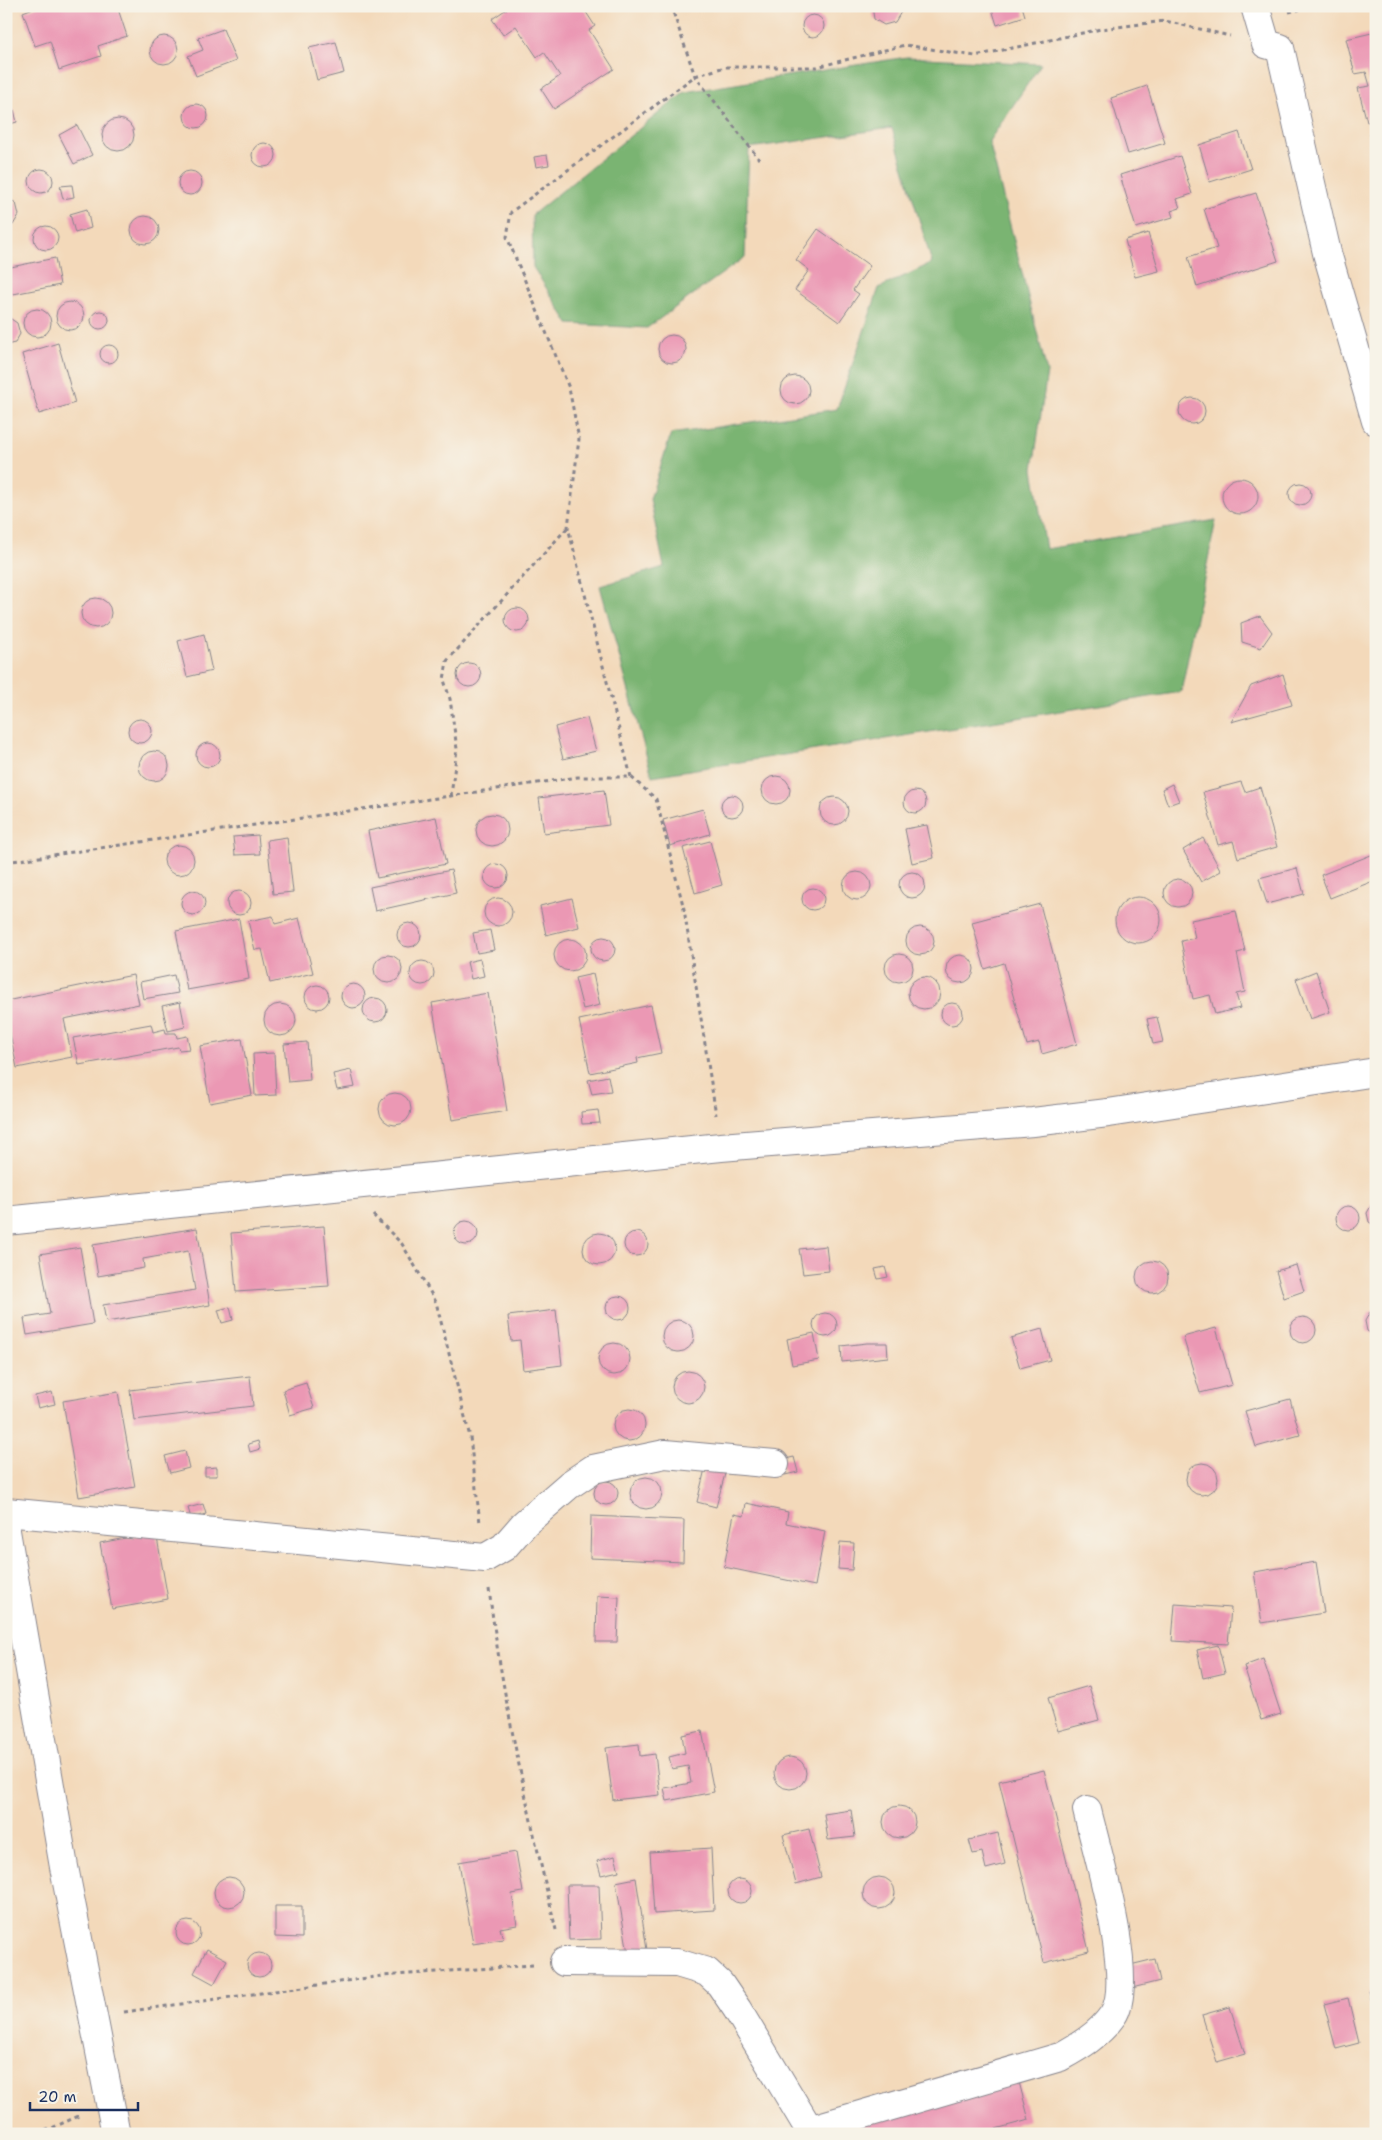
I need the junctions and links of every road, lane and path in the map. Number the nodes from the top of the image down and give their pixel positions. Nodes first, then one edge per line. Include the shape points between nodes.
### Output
1 (671, 6) edge
2 (1255, 6) edge
3 (1266, 44) junction
4 (696, 76) junction
5 (759, 159) dead end
6 (1376, 421) edge
7 (568, 527) junction
8 (631, 777) junction
9 (451, 796) junction
10 (6, 862) edge
11 (1376, 1072) edge
12 (721, 1148) junction
13 (345, 1186) junction
14 (6, 1221) edge
15 (775, 1464) dead end
16 (6, 1512) edge
17 (6, 1531) edge
18 (485, 1558) junction
19 (1087, 1810) dead end
20 (564, 1962) junction
21 (92, 2017) junction
22 (109, 2102) junction
23 (811, 2132) edge
24 (38, 2134) edge
25 (116, 2134) edge

1 - 4 path
2 - 3 street
3 - 4 path via 1165,21 1102,29 975,56 905,45 817,66 725,67
3 - 6 street via 1280,48 1327,252
4 - 5 path
4 - 7 path via 510,212 507,237 570,388 579,439
7 - 8 path
7 - 9 path via 447,661 444,680 457,749
8 - 9 path via 578,777
8 - 12 path via 656,799 684,909
9 - 10 path
11 - 12 street via 1052,1120
12 - 13 street
13 - 14 street
13 - 18 path via 402,1244 436,1302 470,1438
15 - 18 street via 665,1454 593,1469 525,1523 504,1547
16 - 18 street
17 - 21 street
18 - 20 path via 494,1630 511,1717 541,1870
19 - 23 street via 1120,1948 1120,1985 1114,2014 1091,2040 1060,2057
20 - 21 path via 382,1976
20 - 23 street via 677,1963 707,1972 720,1984
21 - 22 street
22 - 24 path
22 - 25 street

